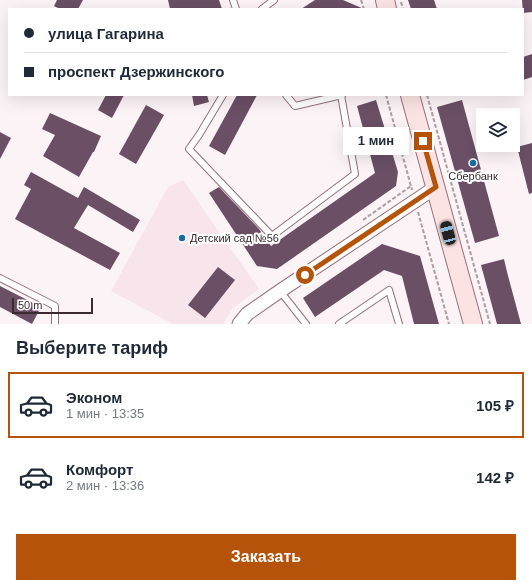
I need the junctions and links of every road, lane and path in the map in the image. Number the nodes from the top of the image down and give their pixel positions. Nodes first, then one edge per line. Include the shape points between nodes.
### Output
1 (274, 0) edge
2 (263, 8) edge
3 (222, 96) edge
4 (287, 96) edge
5 (337, 96) edge
6 (341, 96) edge
7 (410, 96) edge
8 (427, 96) edge
9 (436, 187) junction
10 (0, 278) edge
11 (280, 291) junction
12 (55, 324) edge
13 (239, 324) edge
14 (306, 324) edge
15 (339, 324) edge
16 (399, 324) edge
17 (473, 324) edge
18 (490, 324) edge

1 - 2 lane
3 - 6 lane via 189,149 272,236 355,174
4 - 5 lane via 295,106
7 - 9 main road
8 - 18 path
9 - 11 street
9 - 17 main road
10 - 12 lane via 55,306
11 - 13 street via 247,314
11 - 14 lane
15 - 16 lane via 389,290

